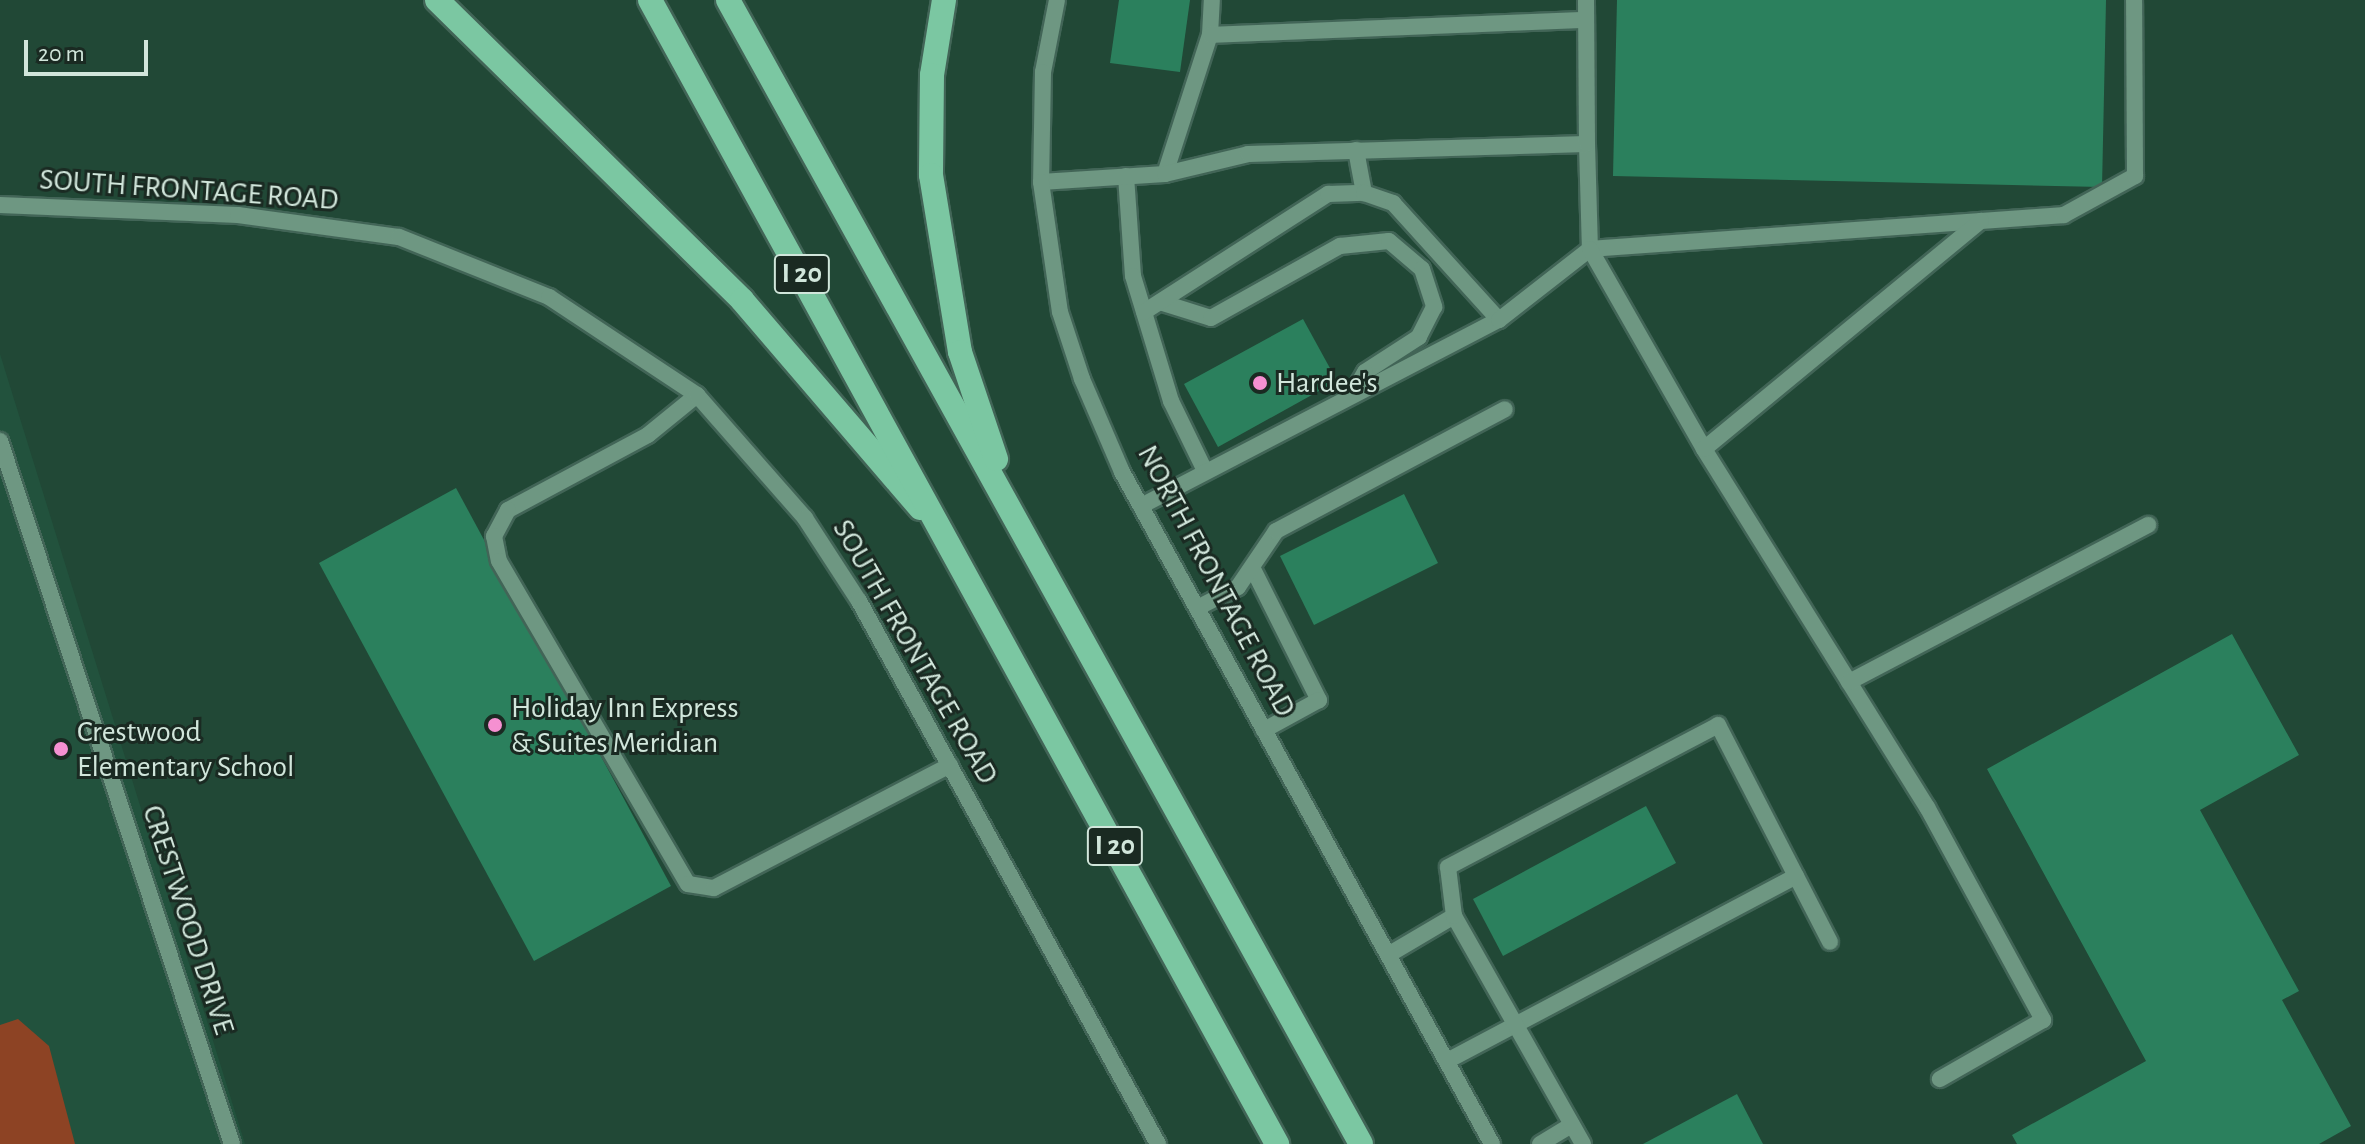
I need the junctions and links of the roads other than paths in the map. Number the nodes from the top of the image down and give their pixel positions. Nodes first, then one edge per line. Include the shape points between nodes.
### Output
1 (437, 0) edge
2 (650, 0) edge
3 (728, 0) edge
4 (944, 0) edge
5 (1057, 0) edge
6 (1212, 0) edge
7 (1586, 0) edge
8 (2134, 0) edge
9 (1586, 20) junction
10 (1210, 35) junction
11 (1587, 144) junction
12 (1356, 150) junction
13 (1165, 174) junction
14 (1126, 176) junction
15 (1041, 182) junction
16 (1364, 193) junction
17 (0, 205) edge
18 (1981, 221) junction
19 (1590, 249) junction
20 (1160, 302) junction
21 (1144, 312) junction
22 (1499, 320) junction
23 (1352, 394) junction
24 (697, 395) junction
25 (1505, 409) dead end
26 (0, 441) edge
27 (1704, 449) junction
28 (1204, 469) junction
29 (1141, 506) junction
30 (1013, 511) junction
31 (2148, 525) dead end
32 (954, 547) junction
33 (1253, 569) junction
34 (1197, 608) junction
35 (1849, 682) junction
36 (1264, 730) junction
37 (950, 765) junction
38 (1796, 876) junction
39 (1454, 916) junction
40 (1830, 942) dead end
41 (1388, 955) junction
42 (1513, 1021) junction
43 (1447, 1061) junction
44 (1940, 1079) dead end
45 (1572, 1125) junction
46 (232, 1144) edge
47 (1158, 1144) edge
48 (1277, 1144) edge
49 (1361, 1144) edge
50 (1492, 1144) edge
51 (1540, 1144) edge
52 (1583, 1144) edge

1 - 32 highway via 742,300
2 - 32 highway, I 20
3 - 30 highway, I 20
4 - 30 highway via 932,75 931,175 945,282
5 - 15 street, NORTH FRONTAGE ROAD via 1043,72
6 - 10 street
7 - 9 street
8 - 18 street via 2135,176 2064,215
9 - 10 street
9 - 11 street
10 - 13 street
11 - 12 street
11 - 19 street
12 - 13 street via 1248,154
12 - 16 street
13 - 14 street
14 - 15 street
14 - 21 street via 1133,276
15 - 29 street, NORTH FRONTAGE ROAD via 1060,312 1082,379
16 - 20 street via 1328,194
16 - 22 street via 1393,203
17 - 24 street, SOUTH FRONTAGE ROAD via 238,215 399,237 549,297
18 - 19 street
18 - 27 street
19 - 22 street
19 - 27 street
20 - 21 street
20 - 23 street via 1211,318 1340,246 1389,241 1422,269 1434,307 1419,337 1365,372
21 - 28 street via 1171,401
22 - 23 street
23 - 28 street
24 - 37 street, SOUTH FRONTAGE ROAD via 805,518
24 - 37 street via 648,435 508,510 494,536 499,561 688,884 714,888
25 - 33 street via 1276,531
26 - 46 street, CRESTWOOD DRIVE
27 - 35 street
28 - 29 street
29 - 34 street, NORTH FRONTAGE ROAD
30 - 49 highway, I 20
31 - 35 street
32 - 48 highway, I 20
33 - 34 street via 1238,587
33 - 36 street via 1319,700
34 - 36 street, NORTH FRONTAGE ROAD
35 - 44 street via 2043,1020
36 - 41 street, NORTH FRONTAGE ROAD
37 - 47 street, SOUTH FRONTAGE ROAD
38 - 39 street via 1718,725 1448,867
38 - 40 street
38 - 42 street
39 - 41 street
39 - 42 street
41 - 43 street, NORTH FRONTAGE ROAD
42 - 43 street
42 - 45 street
43 - 50 street, NORTH FRONTAGE ROAD
45 - 51 street
45 - 52 street

